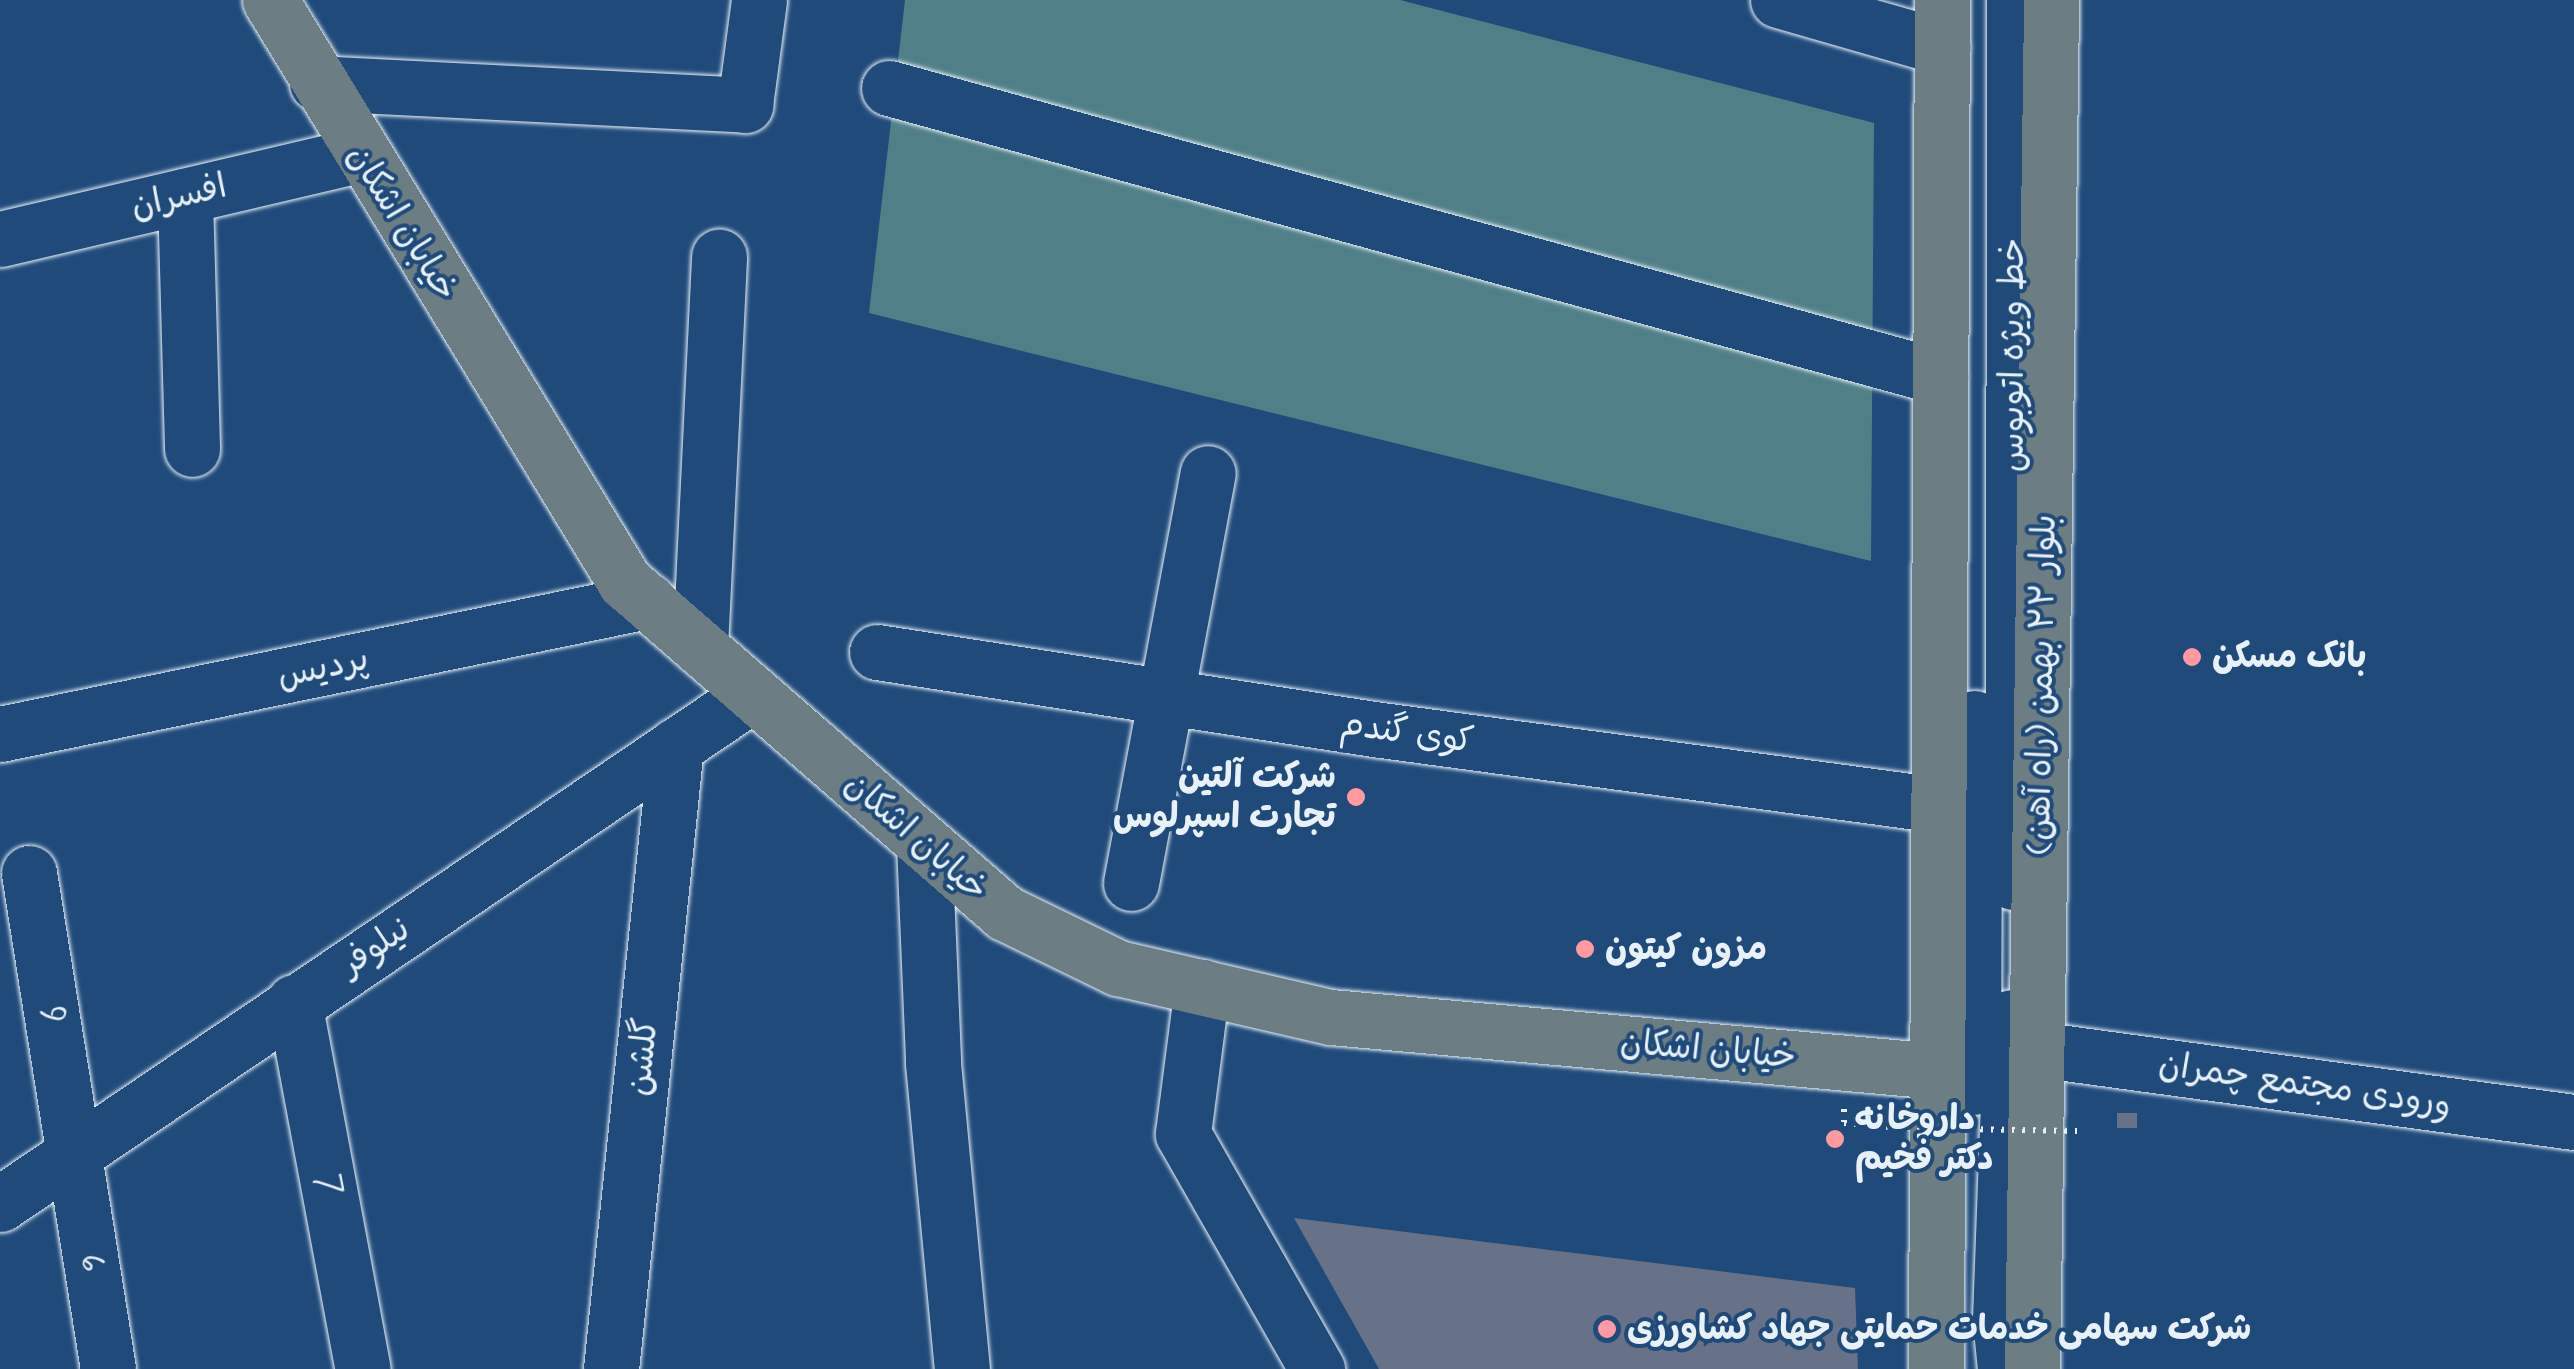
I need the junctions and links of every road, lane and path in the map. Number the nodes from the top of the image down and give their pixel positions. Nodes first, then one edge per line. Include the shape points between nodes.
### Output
1 (270, 0) edge
2 (759, 0) edge
3 (1778, 0) edge
4 (1976, 0) edge
5 (2014, 0) edge
6 (2051, 0) edge
7 (1942, 24) edge
8 (318, 84) junction
9 (889, 88) dead end
10 (359, 155) junction
11 (186, 196) junction
12 (0, 239) edge
13 (719, 256) dead end
14 (1940, 377) junction
15 (192, 448) dead end
16 (1208, 473) dead end
17 (647, 601) junction
18 (700, 647) junction
19 (877, 652) dead end
20 (753, 694) junction
21 (1168, 697) junction
22 (0, 734) edge
23 (676, 745) junction
24 (1939, 805) junction
25 (924, 844) junction
26 (29, 873) dead end
27 (1131, 883) dead end
28 (1202, 988) junction
29 (294, 1002) junction
30 (2036, 1048) junction
31 (1936, 1070) junction
32 (2574, 1122) edge
33 (1844, 1123) dead end
34 (2077, 1131) dead end
35 (74, 1157) junction
36 (0, 1204) edge
37 (108, 1369) edge
38 (363, 1369) edge
39 (611, 1369) edge
40 (962, 1369) edge
41 (1317, 1369) edge
42 (1936, 1369) edge
43 (1966, 1369) edge
44 (2005, 1369) edge
45 (2032, 1369) edge

1 - 8 main road, خیابان اشکان
2 - 8 street via 745,105
3 - 7 street
4 - 43 street, خط ویژه اتوبوس via 1973,1321
5 - 44 street, خط ویژه اتوبوس via 2013,970 2000,1319
6 - 30 main road, بلوار ۲۲ بهمن (راه آهن)
7 - 14 main road
8 - 10 main road, خیابان اشکان
9 - 14 street
10 - 11 street, افسران
10 - 17 main road, خیابان اشکان via 625,582
11 - 12 street, افسران
11 - 15 street
13 - 18 street
14 - 24 main road
16 - 21 street
17 - 18 main road, خیابان اشکان
17 - 22 street, پردیس
18 - 20 main road, خیابان اشکان
19 - 21 street, کوی گندم
20 - 23 street, نیلوفر
20 - 25 main road, خیابان اشکان
21 - 24 street, کوی گندم
21 - 27 street
23 - 29 street, نیلوفر
23 - 39 street, گلشن
24 - 31 main road
25 - 28 main road, خیابان اشکان via 1005,914 1118,968
25 - 40 street via 933,1063
26 - 35 street, 9
28 - 31 main road, خیابان اشکان via 1331,1017
28 - 41 street via 1183,1134
29 - 35 street, نیلوفر
29 - 38 street, 7
30 - 32 street, ورودی مجتمع چمران
30 - 45 main road, بلوار ۲۲ بهمن (راه آهن)
31 - 42 main road
33 - 34 path, bridge
35 - 36 street, نیلوفر
35 - 37 street, 6

